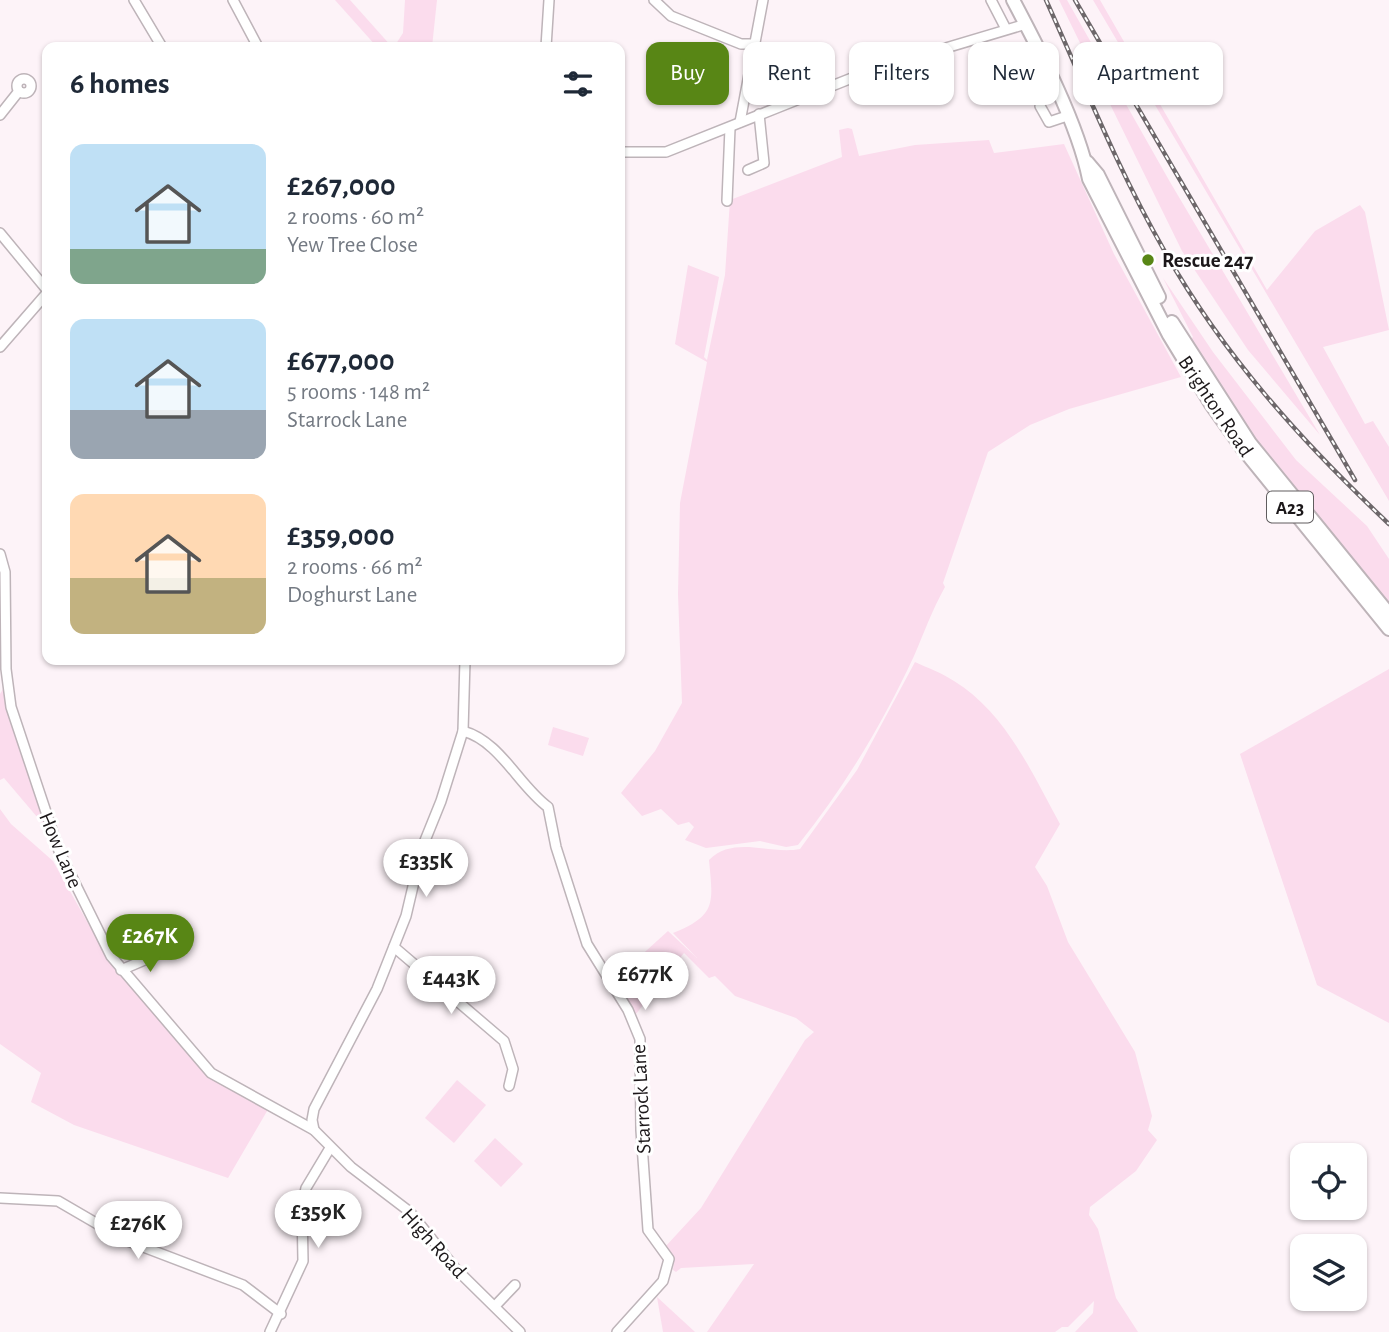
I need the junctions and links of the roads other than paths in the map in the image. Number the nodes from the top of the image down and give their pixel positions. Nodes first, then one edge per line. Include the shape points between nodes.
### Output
1 (134, 0) edge
2 (233, 0) edge
3 (549, 0) edge
4 (654, 0) edge
5 (763, 0) edge
6 (991, 0) edge
7 (1013, 0) edge
8 (1026, 24) junction
9 (1006, 29) junction
10 (159, 42) edge
11 (255, 42) edge
12 (546, 42) edge
13 (753, 42) edge
14 (743, 44) edge
15 (19, 91) dead end
16 (743, 104) edge
17 (1040, 106) dead end
18 (759, 114) junction
19 (0, 115) edge
20 (1067, 116) junction
21 (740, 122) junction
22 (730, 128) junction
23 (625, 152) edge
24 (1085, 159) junction
25 (748, 170) dead end
26 (727, 201) dead end
27 (0, 233) edge
28 (42, 286) edge
29 (42, 298) edge
30 (0, 346) edge
31 (0, 554) edge
32 (1389, 614) edge
33 (1389, 629) edge
34 (464, 665) edge
35 (463, 731) junction
36 (394, 947) junction
37 (168, 950) dead end
38 (121, 970) junction
39 (509, 1086) dead end
40 (314, 1130) junction
41 (330, 1147) junction
42 (0, 1198) edge
43 (514, 1285) dead end
44 (495, 1306) junction
45 (281, 1314) junction
46 (271, 1332) edge
47 (520, 1332) edge
48 (617, 1332) edge

1 - 10 street
2 - 11 street
3 - 12 street
4 - 14 street via 672,17
5 - 13 street
6 - 9 street
7 - 8 highway, Brighton Road / A23
8 - 9 street
8 - 20 highway, Brighton Road / A23
9 - 18 street via 872,70
15 - 19 street
16 - 21 street
17 - 20 street via 1049,122
18 - 21 street
18 - 25 street via 764,163
20 - 24 highway, Brighton Road / A23
21 - 22 street
22 - 23 street via 666,152
22 - 26 street
24 - 32 highway, Brighton Road / A23 via 1098,175 1176,331 1250,443
24 - 33 highway, Brighton Road / A23 via 1089,179 1117,237 1196,381 1243,449
27 - 28 street
29 - 30 street
31 - 38 street, How Lane via 5,572 11,707 59,851
34 - 35 street
35 - 36 street
35 - 48 street, Starrock Lane via 489,747 531,795 548,807 587,944 628,1010 640,1039 648,1230 669,1264 663,1281
36 - 39 street via 504,1041 513,1069
36 - 40 street via 314,1109
37 - 38 street
38 - 40 street, How Lane via 211,1073
40 - 41 street, High Road
41 - 44 street, High Road via 410,1212 455,1268
41 - 45 street via 306,1188 303,1261
42 - 45 street via 58,1201 125,1240 243,1285
43 - 44 street
44 - 47 street, High Road
45 - 46 street

